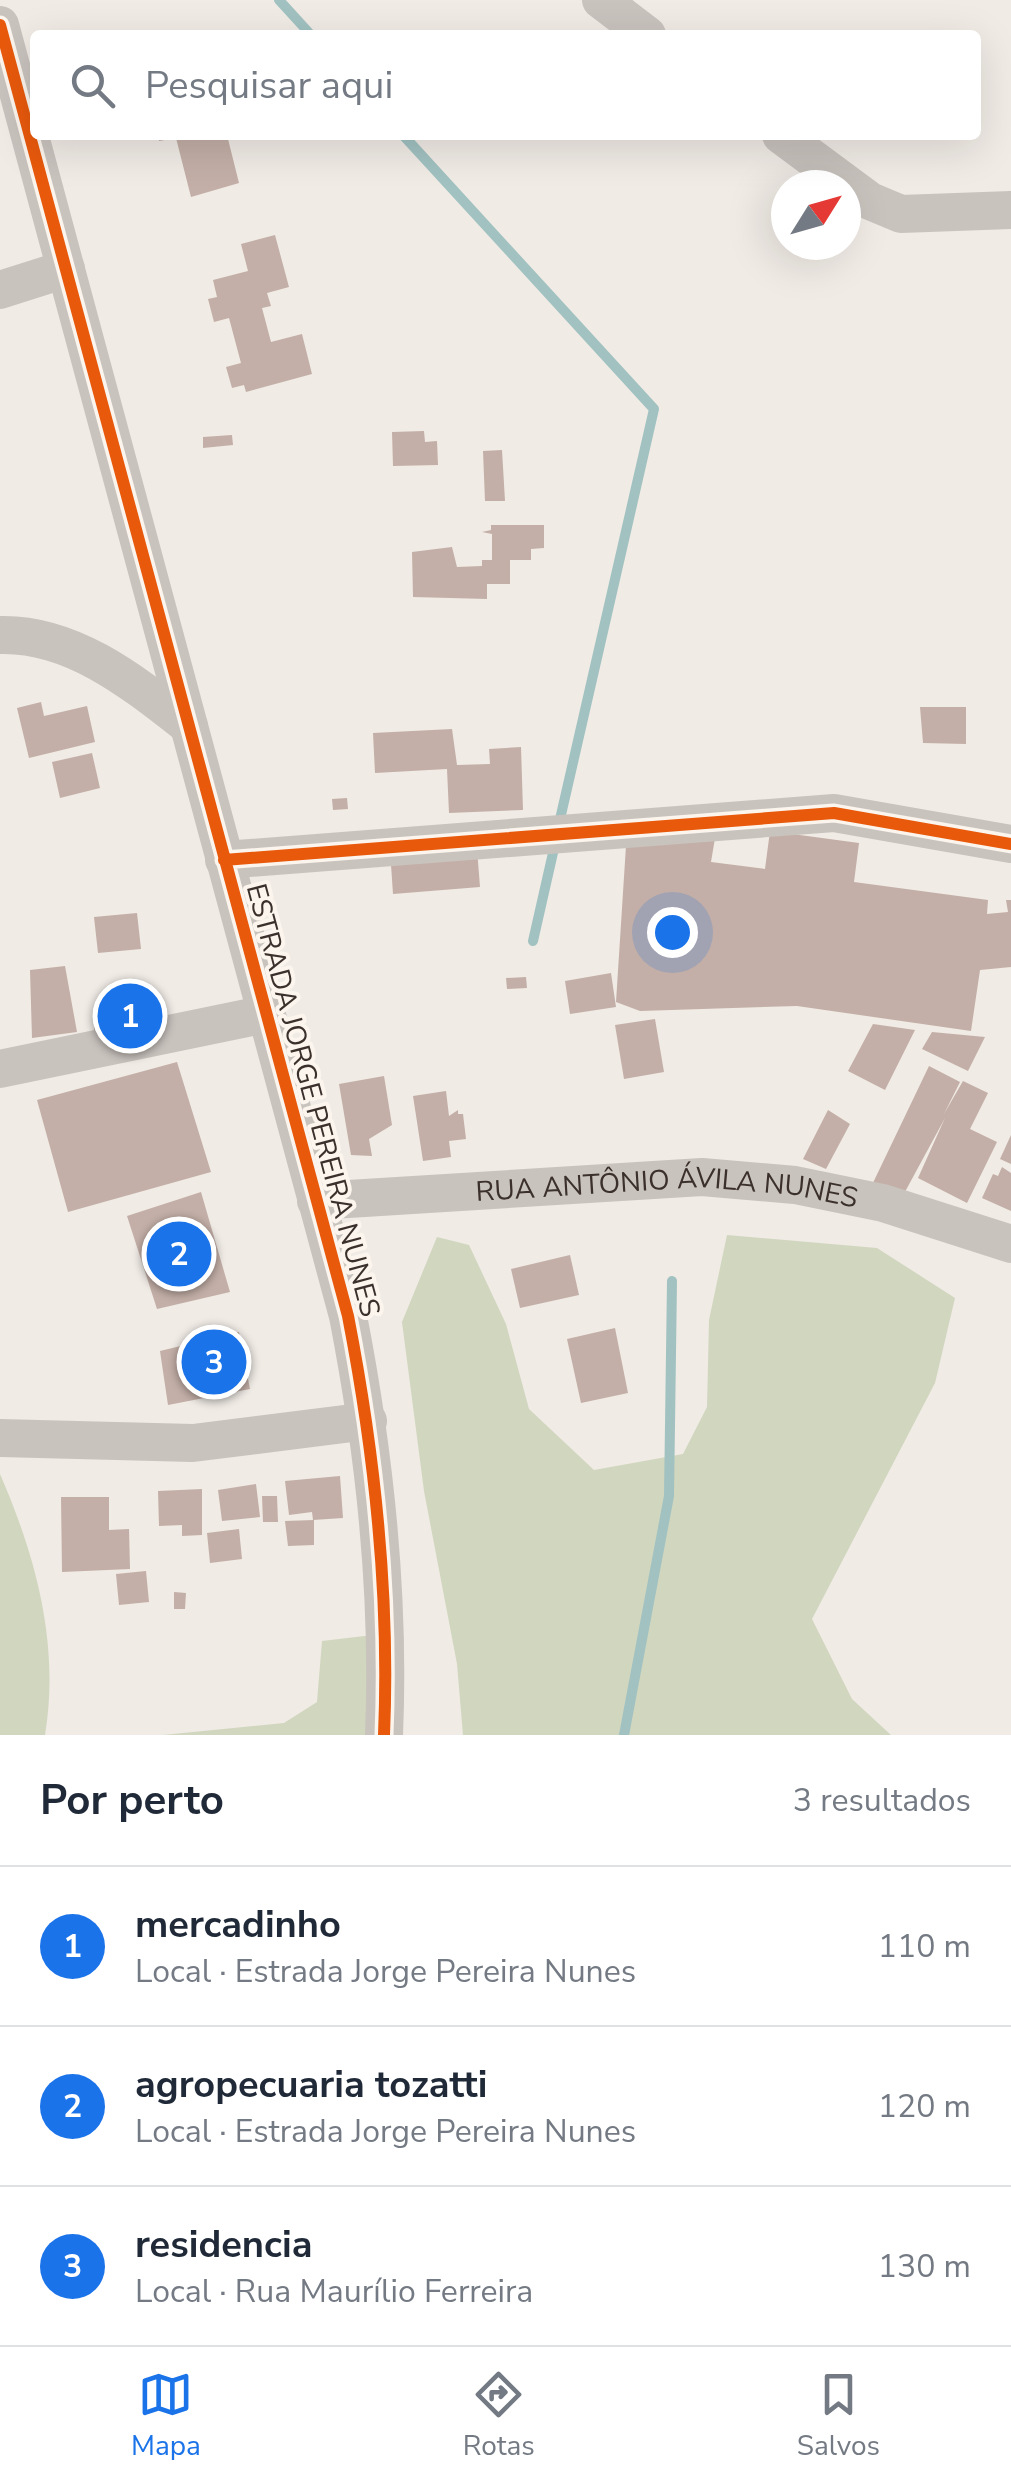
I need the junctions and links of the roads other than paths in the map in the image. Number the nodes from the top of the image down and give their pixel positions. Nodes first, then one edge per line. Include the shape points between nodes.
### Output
1 (600, 0) edge
2 (0, 26) edge
3 (641, 30) edge
4 (788, 140) edge
5 (16, 146) edge
6 (1011, 210) edge
7 (66, 269) junction
8 (0, 290) edge
9 (0, 635) edge
10 (189, 726) junction
11 (1011, 844) edge
12 (224, 860) junction
13 (266, 1014) junction
14 (0, 1069) edge
15 (316, 1201) junction
16 (1011, 1244) edge
17 (368, 1421) junction
18 (0, 1438) edge
19 (384, 1735) edge

1 - 3 street
2 - 5 street, ESTRADA JORGE PEREIRA NUNES
4 - 6 street via 870,201 901,214
5 - 7 street, ESTRADA JORGE PEREIRA NUNES
7 - 8 street
7 - 10 street, ESTRADA JORGE PEREIRA NUNES
9 - 10 street via 74,649 130,680
10 - 12 street, ESTRADA JORGE PEREIRA NUNES
11 - 12 street via 834,813
12 - 13 street, ESTRADA JORGE PEREIRA NUNES
13 - 14 street
13 - 15 street, ESTRADA JORGE PEREIRA NUNES
15 - 16 street, RUA ANTÔNIO ÁVILA NUNES via 702,1178 795,1185 883,1203
15 - 17 street, ESTRADA JORGE PEREIRA NUNES
17 - 18 street via 192,1443
17 - 19 street, ESTRADA JORGE PEREIRA NUNES via 388,1639

